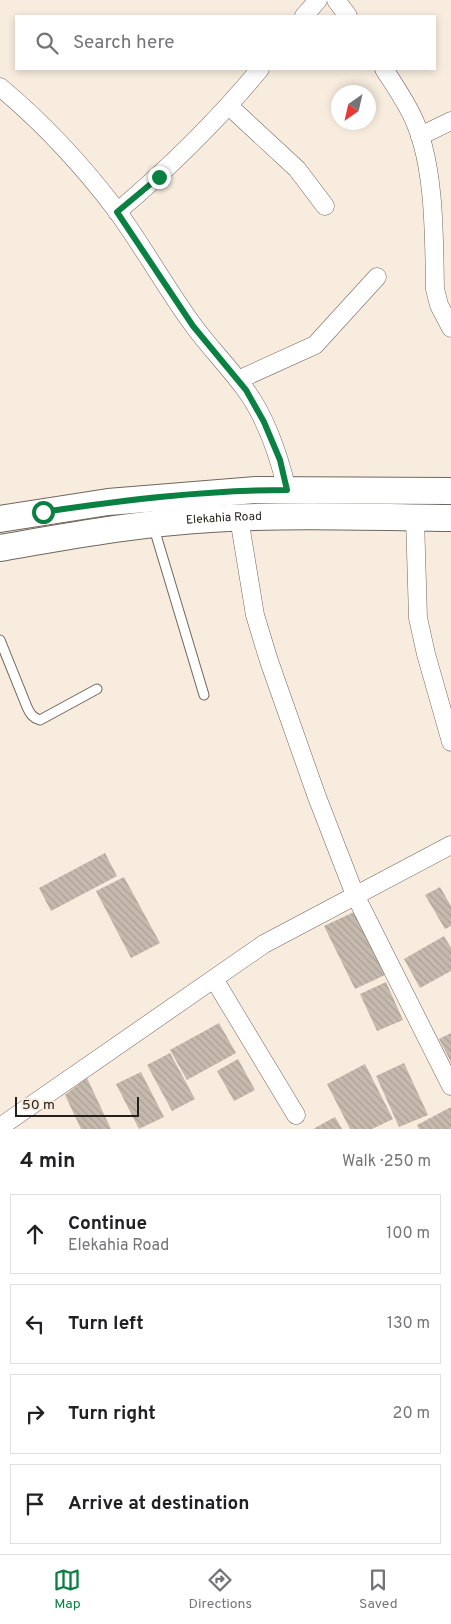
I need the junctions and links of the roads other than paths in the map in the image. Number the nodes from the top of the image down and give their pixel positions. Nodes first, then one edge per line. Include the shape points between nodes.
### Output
1 (318, 0) edge
2 (336, 0) edge
3 (305, 15) edge
4 (347, 15) edge
5 (259, 70) edge
6 (385, 70) edge
7 (0, 87) edge
8 (229, 106) junction
9 (451, 121) edge
10 (420, 136) junction
11 (325, 206) dead end
12 (117, 212) junction
13 (378, 277) dead end
14 (451, 328) edge
15 (238, 380) junction
16 (287, 490) junction
17 (451, 491) edge
18 (239, 518) junction
19 (416, 518) junction
20 (451, 518) edge
21 (0, 519) edge
22 (153, 525) junction
23 (0, 548) edge
24 (0, 640) edge
25 (97, 689) dead end
26 (204, 695) dead end
27 (451, 742) edge
28 (451, 846) edge
29 (355, 895) junction
30 (214, 979) junction
31 (451, 1086) edge
32 (296, 1115) dead end
33 (0, 1127) edge

1 - 3 street
2 - 4 street
5 - 8 street
6 - 10 street via 410,109
7 - 12 street via 32,115
8 - 11 street via 297,169
8 - 12 street via 159,177
9 - 10 street
10 - 14 street via 430,184 435,289
12 - 15 street via 193,326
13 - 15 street via 315,345
15 - 16 street via 264,422 280,460
16 - 17 main road, Elekahia Road
16 - 21 main road, Elekahia Road via 108,502
18 - 19 main road, Elekahia Road
18 - 22 main road, Elekahia Road
18 - 29 street via 256,616 268,661
19 - 20 main road, Elekahia Road
19 - 27 street via 418,618
22 - 23 main road, Elekahia Road
22 - 26 lane
24 - 25 lane via 27,707 36,719 40,720
28 - 29 street
29 - 30 street via 264,944
29 - 31 street
30 - 32 street
30 - 33 street

